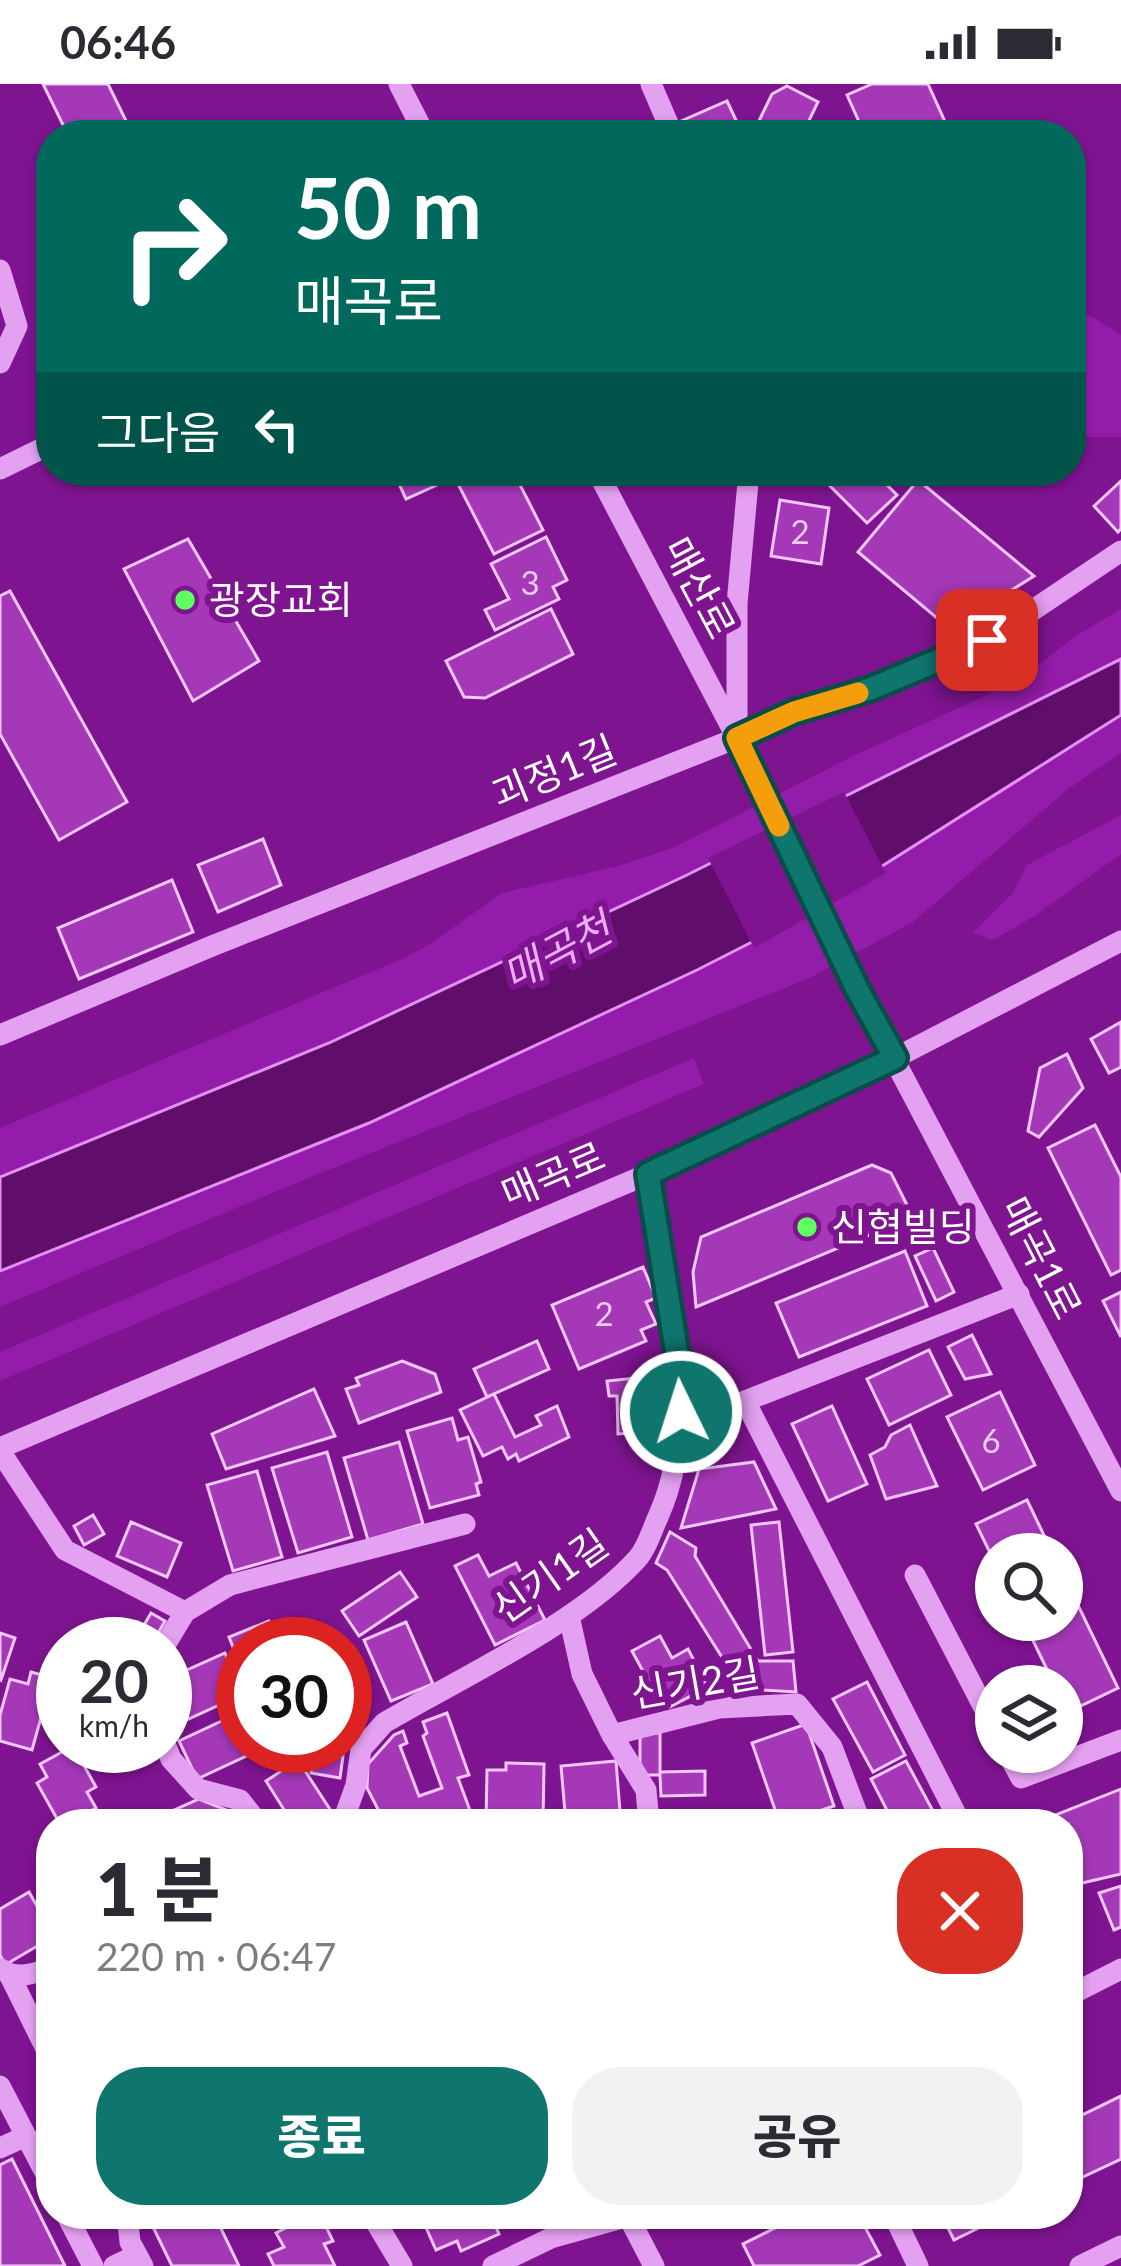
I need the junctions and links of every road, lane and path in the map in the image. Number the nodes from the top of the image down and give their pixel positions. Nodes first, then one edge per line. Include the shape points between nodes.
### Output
1 (399, 84) edge
2 (651, 84) edge
3 (417, 120) edge
4 (667, 120) edge
5 (0, 270) edge
6 (0, 363) edge
7 (36, 452) edge
8 (0, 470) edge
9 (605, 486) edge
10 (748, 486) edge
11 (1121, 551) edge
12 (737, 738) junction
13 (1121, 941) edge
14 (857, 989) joint
15 (0, 1035) edge
16 (895, 1058) junction
17 (648, 1174) junction
18 (1019, 1294) junction
19 (745, 1401) junction
20 (680, 1438) junction
21 (0, 1449) edge
22 (1121, 1491) edge
23 (465, 1524) dead end
24 (915, 1576) dead end
25 (185, 1612) junction
26 (569, 1616) junction
27 (182, 1617) edge
28 (975, 1691) edge
29 (611, 1735) junction
30 (1121, 1740) edge
31 (1083, 1754) edge
32 (184, 1773) edge
33 (247, 1809) edge
34 (347, 1809) edge
35 (648, 1809) edge
36 (856, 1809) edge
37 (953, 1809) edge
38 (1121, 1969) edge
39 (4, 1971) edge
40 (36, 1974) edge
41 (1083, 1988) edge
42 (36, 2031) edge
43 (0, 2086) edge
44 (26, 2136) junction
45 (0, 2148) edge
46 (36, 2155) edge
47 (74, 2229) edge
48 (129, 2229) edge
49 (380, 2229) edge
50 (585, 2229) edge
51 (638, 2229) edge
52 (900, 2229) edge
53 (1121, 2246) edge
54 (140, 2260) edge
55 (93, 2266) edge
56 (114, 2266) edge
57 (402, 2266) edge
58 (493, 2266) edge
59 (654, 2266) edge
60 (918, 2266) edge
61 (1080, 2266) edge

1 - 3 street
2 - 4 street
5 - 6 street via 17,326
7 - 8 street
9 - 12 street, 매산로
10 - 12 street
11 - 12 street, 괴정1길 via 987,640
12 - 14 street, 매산로
12 - 15 street, 괴정1길
13 - 16 street, 매곡로
14 - 16 street, 매곡1로
16 - 17 street, 매곡로
16 - 18 street, 매곡1로
17 - 20 street, 신기1길 via 682,1385
17 - 21 street, 매곡로
18 - 19 street
18 - 22 street, 매곡1로
19 - 20 street
19 - 37 street
20 - 26 street, 신기1길 via 665,1501 640,1556
21 - 25 street via 65,1550
23 - 25 street via 230,1585
24 - 28 street
25 - 27 street
26 - 29 street, 신기2길 via 582,1674
26 - 34 street, 신기1길 via 384,1723 361,1749
29 - 35 street, 신기2길 via 646,1790
29 - 36 street, 신기2길 via 719,1708 797,1704 832,1747
30 - 31 street
32 - 33 street via 198,1789
38 - 41 street
39 - 40 street
39 - 42 street
43 - 44 street
44 - 45 street
44 - 46 street
47 - 55 street
48 - 54 street
49 - 57 street
50 - 58 street
51 - 59 street
52 - 60 street
53 - 61 street
54 - 56 street

